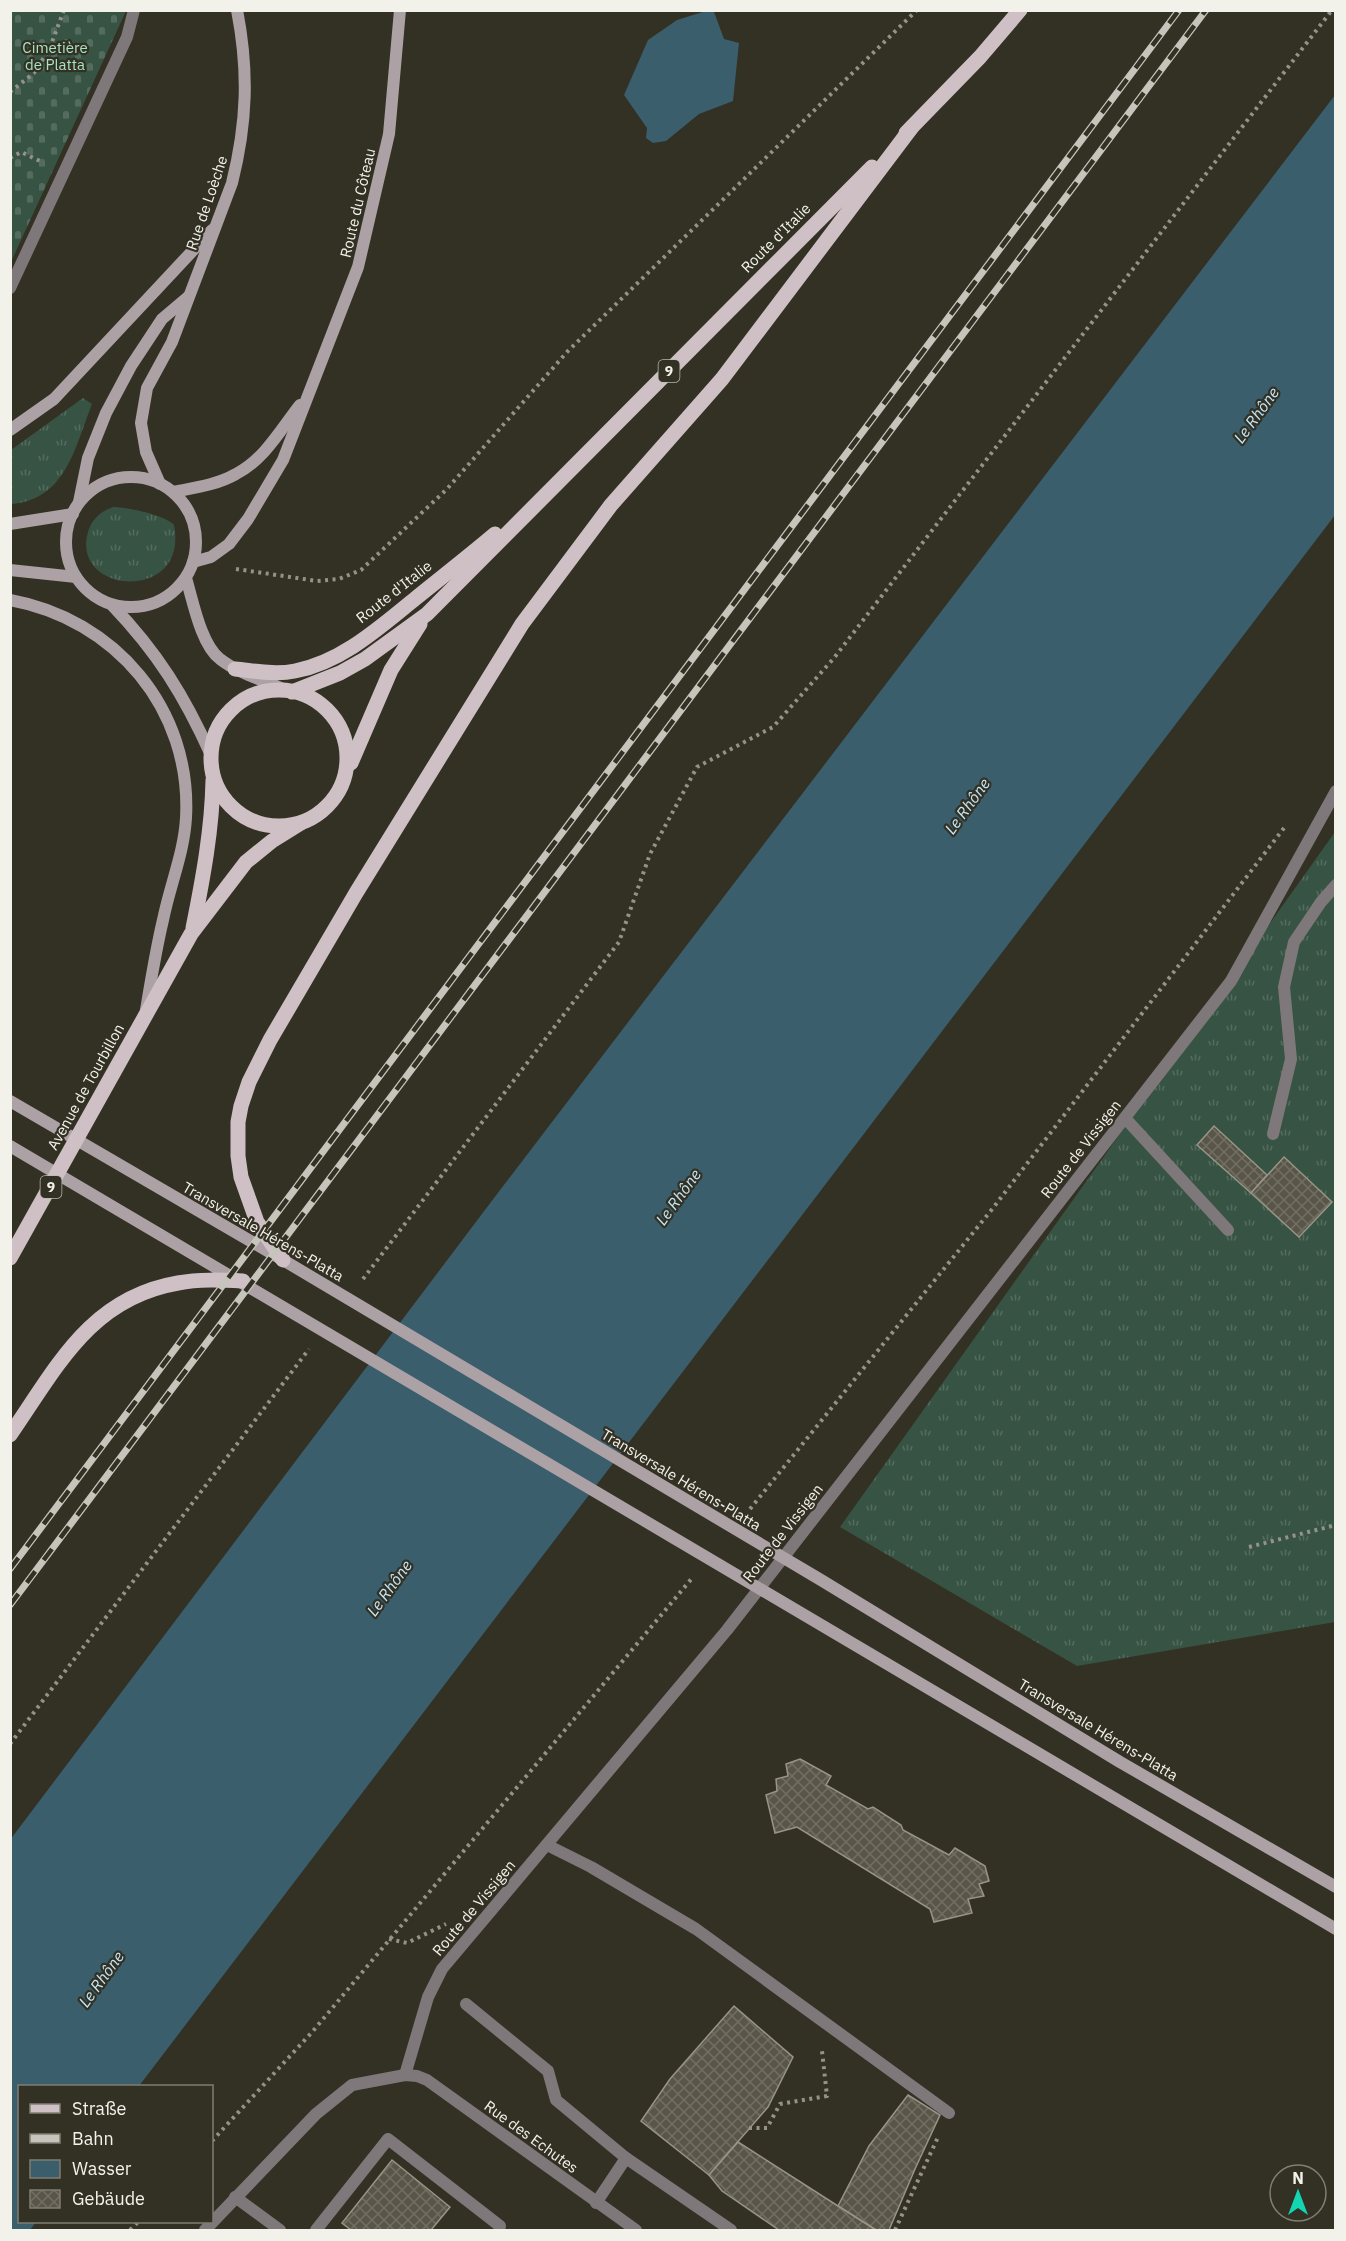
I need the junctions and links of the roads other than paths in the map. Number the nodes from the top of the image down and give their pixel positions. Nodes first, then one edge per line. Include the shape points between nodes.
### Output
1 (134, 10) edge
2 (237, 10) edge
3 (400, 10) edge
4 (1020, 10) edge
5 (912, 127) junction
6 (217, 224) junction
7 (10, 288) edge
8 (189, 296) junction
9 (308, 394) junction
10 (10, 430) edge
11 (160, 484) junction
12 (553, 487) junction
13 (173, 492) junction
14 (76, 508) junction
15 (10, 524) edge
16 (10, 570) edge
17 (190, 570) junction
18 (76, 577) junction
19 (10, 600) edge
20 (112, 605) junction
21 (427, 614) junction
22 (236, 669) junction
23 (290, 691) junction
24 (211, 755) junction
25 (213, 774) junction
26 (346, 775) junction
27 (1335, 791) edge
28 (301, 823) junction
29 (1335, 885) edge
30 (191, 934) junction
31 (143, 1022) junction
32 (15, 1104) edge
33 (1125, 1118) junction
34 (1273, 1134) dead end
35 (10, 1146) edge
36 (1228, 1230) dead end
37 (10, 1258) edge
38 (283, 1260) junction
39 (243, 1281) junction
40 (10, 1435) edge
41 (547, 1845) junction
42 (1335, 1887) edge
43 (1335, 1929) edge
44 (466, 2004) dead end
45 (405, 2075) junction
46 (949, 2113) road end
47 (627, 2158) junction
48 (236, 2198) junction
49 (597, 2203) junction
50 (500, 2226) dead end
51 (207, 2230) edge
52 (280, 2230) edge
53 (316, 2230) edge
54 (636, 2230) edge
55 (731, 2230) edge

1 - 7 street via 127,37
2 - 6 main road, Rue de Loèche via 246,80 244,129 232,183
3 - 9 main road, Route du Côteau via 389,134 358,267
4 - 5 main road, Route d'Italie / 9
5 - 12 main road, Route d'Italie / 9
5 - 38 main road via 722,379 611,505 522,624 356,893 257,1065 241,1106 241,1177 257,1222
6 - 8 main road, Rue de Loèche
6 - 10 main road via 54,399
8 - 11 main road, Rue de Loèche via 172,342 147,387 141,423 146,452
8 - 14 main road, Rue de Loèche via 162,318 130,366 88,458
9 - 13 main road, Route du Côteau via 249,466 207,485
9 - 17 main road, Route du Côteau via 283,460 248,519 229,544
11 - 13 main road
11 - 14 main road via 141,478 111,480 93,490
12 - 21 main road, Route d'Italie / 9
12 - 22 main road, Route d'Italie / 9 via 357,644 296,671
13 - 17 main road via 186,506 194,524 197,543
14 - 15 main road
14 - 18 main road via 67,532 66,550
16 - 18 main road
17 - 20 main road via 171,594 153,604
17 - 22 main road via 208,643 218,658
18 - 20 main road via 91,594
19 - 31 main road via 76,622 118,651 148,685 182,759 186,817 183,846 163,918
20 - 24 main road via 171,677
21 - 23 main road, Route d'Italie / 9 via 340,673
21 - 26 main road, Route d'Italie / 9 via 391,670
22 - 23 main road
23 - 24 main road via 258,694 234,707 218,729
23 - 26 main road via 323,706 340,726 348,749
24 - 25 main road
25 - 28 main road via 225,799 246,818 283,827
25 - 30 main road, Avenue de Tourbillon / 9 via 209,840
26 - 28 main road via 327,807
27 - 33 street, Route de Vissigen via 1231,981
28 - 30 main road, Avenue de Tourbillon / 9 via 246,862
29 - 34 street via 1294,942 1284,987 1291,1059
30 - 31 main road, Avenue de Tourbillon / 9
31 - 37 main road, Avenue de Tourbillon / 9
32 - 38 main road, Transversale Hérens-Platta
33 - 36 street
33 - 41 street, Route de Vissigen via 727,1630
35 - 39 main road
38 - 42 main road, Transversale Hérens-Platta
39 - 40 main road via 178,1283 146,1291 118,1304 86,1330
39 - 43 main road
41 - 45 street, Route de Vissigen via 442,1969 428,1997
41 - 46 street via 696,1929
44 - 47 street via 548,2071 556,2100
45 - 48 street via 352,2085 316,2114
45 - 49 street, Rue des Echutes via 428,2080
47 - 49 street
47 - 55 street
48 - 51 street
48 - 52 street
49 - 54 street, Rue des Echutes
50 - 53 street via 388,2139

